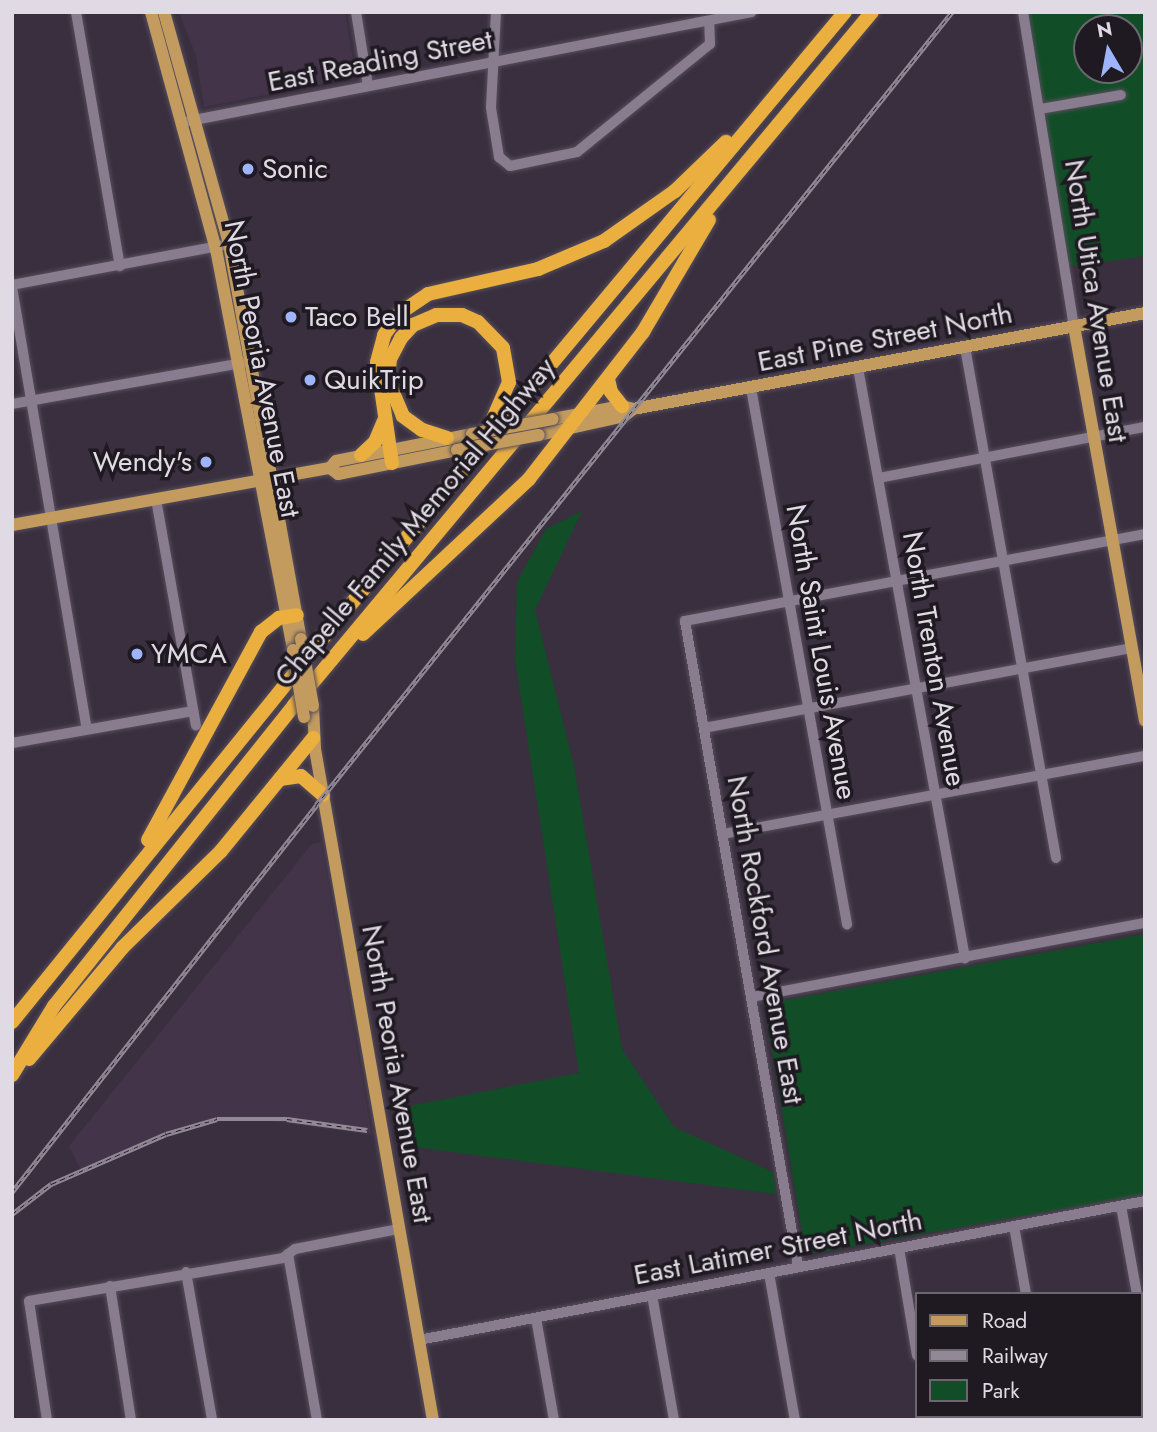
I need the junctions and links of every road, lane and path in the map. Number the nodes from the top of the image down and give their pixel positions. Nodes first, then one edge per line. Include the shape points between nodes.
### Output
1 (76, 12) edge
2 (151, 12) edge
3 (164, 12) edge
4 (356, 12) edge
5 (496, 12) edge
6 (752, 12) edge
7 (845, 12) edge
8 (872, 12) edge
9 (1023, 12) edge
10 (709, 21) junction
11 (490, 62) junction
12 (368, 86) junction
13 (780, 90) junction
14 (1121, 95) dead end
15 (1040, 109) junction
16 (188, 121) junction
17 (748, 161) junction
18 (229, 244) junction
19 (216, 249) junction
20 (120, 266) junction
21 (12, 286) edge
22 (1145, 313) edge
23 (1074, 326) junction
24 (965, 347) junction
25 (252, 359) junction
26 (239, 364) junction
27 (858, 368) junction
28 (608, 379) junction
29 (751, 388) junction
30 (33, 400) junction
31 (12, 404) edge
32 (628, 408) junction
33 (580, 414) junction
34 (385, 420) junction
35 (1145, 427) edge
36 (570, 429) junction
37 (1093, 436) junction
38 (452, 444) junction
39 (361, 455) junction
40 (391, 456) junction
41 (472, 458) junction
42 (985, 459) junction
43 (330, 468) junction
44 (879, 478) junction
45 (274, 479) junction
46 (260, 481) junction
47 (156, 499) junction
48 (52, 518) junction
49 (12, 525) edge
50 (1145, 534) edge
51 (1112, 541) junction
52 (1004, 563) junction
53 (898, 582) junction
54 (789, 601) junction
55 (291, 616) junction
56 (1132, 648) junction
57 (1023, 668) junction
58 (314, 681) junction
59 (916, 688) junction
60 (809, 709) junction
61 (193, 710) junction
62 (1145, 721) edge
63 (196, 726) dead end
64 (704, 728) junction
65 (87, 729) junction
66 (313, 737) junction
67 (12, 743) edge
68 (1145, 756) edge
69 (1041, 774) junction
70 (279, 779) junction
71 (934, 794) junction
72 (323, 795) junction
73 (827, 814) junction
74 (723, 834) junction
75 (1056, 858) dead end
76 (119, 885) junction
77 (1145, 923) edge
78 (847, 924) dead end
79 (965, 958) junction
80 (752, 997) junction
81 (12, 1022) edge
82 (12, 1075) edge
83 (12, 1083) edge
84 (1145, 1201) edge
85 (1121, 1206) junction
86 (1014, 1226) junction
87 (399, 1229) junction
88 (899, 1248) junction
89 (288, 1254) junction
90 (798, 1266) junction
91 (186, 1272) junction
92 (769, 1273) junction
93 (110, 1286) junction
94 (1026, 1292) edge
95 (1137, 1292) edge
96 (652, 1295) junction
97 (536, 1318) junction
98 (419, 1340) junction
99 (916, 1350) edge
100 (47, 1420) edge
101 (131, 1420) edge
102 (212, 1420) edge
103 (317, 1420) edge
104 (433, 1420) edge
105 (554, 1420) edge
106 (674, 1420) edge
107 (795, 1420) edge

1 - 20 street
2 - 16 main road, North Peoria Avenue East
3 - 16 main road, North Peoria Avenue East
4 - 12 street
5 - 11 street
6 - 10 street, East Reading Street
7 - 13 highway, Chapelle Family Memorial Highway
8 - 17 highway, Chapelle Family Memorial Highway
9 - 15 street, North Utica Avenue East
10 - 11 street, East Reading Street
10 - 11 street via 710,44 573,155 510,166 502,162 491,108
11 - 12 street, East Reading Street
12 - 16 street, East Reading Street
13 - 34 highway via 676,191 619,233 552,264 438,291 406,307 389,327 378,352
13 - 41 highway, Chapelle Family Memorial Highway
14 - 15 street
15 - 23 street, North Utica Avenue East
16 - 18 main road, North Peoria Avenue East
16 - 19 main road, North Peoria Avenue East
17 - 28 highway via 683,259 643,332
17 - 58 highway, Chapelle Family Memorial Highway
18 - 19 street
18 - 25 main road, North Peoria Avenue East
19 - 20 street
19 - 26 main road, North Peoria Avenue East
20 - 21 street
21 - 30 street
22 - 23 main road, East Pine Street North
23 - 24 main road, East Pine Street North
23 - 37 main road, North Utica Avenue East
24 - 27 main road, East Pine Street North
24 - 42 street
25 - 26 street
25 - 45 main road, North Peoria Avenue East
26 - 30 street
26 - 46 main road, North Peoria Avenue East
27 - 29 main road, East Pine Street North
27 - 44 street, North Trenton Avenue
28 - 32 highway via 611,393
28 - 33 highway
29 - 32 main road, East Pine Street North
29 - 54 street, North Saint Louis Avenue
30 - 31 street
30 - 48 street
32 - 33 main road, East Pine Street North
32 - 36 main road, East Pine Street North via 624,416
33 - 36 highway
33 - 38 main road, East Pine Street North, bridge via 472,434
34 - 39 highway via 375,442
34 - 40 highway
35 - 37 street
36 - 38 main road, East Pine Street North, bridge
36 - 58 highway via 502,509
37 - 42 street
37 - 51 main road, North Utica Avenue East
38 - 40 main road, East Pine Street North
38 - 41 highway via 403,416 391,396 388,373 393,351 407,330 427,318 452,314 486,327 499,341 509,365 503,402
39 - 40 main road, East Pine Street North
39 - 43 main road, East Pine Street North via 336,461
40 - 43 main road, East Pine Street North via 338,474
41 - 76 highway, Chapelle Family Memorial Highway
42 - 44 street
42 - 52 street
43 - 45 main road, East Pine Street North
44 - 53 street, North Trenton Avenue
45 - 46 main road, East Pine Street North
45 - 55 main road, North Peoria Avenue East
46 - 47 main road, East Pine Street North
46 - 55 main road, North Peoria Avenue East
47 - 48 main road, East Pine Street North
47 - 61 street
48 - 49 main road, East Pine Street North
48 - 65 street
50 - 51 street
51 - 52 street
51 - 56 main road, North Utica Avenue East
52 - 53 street
52 - 57 street
53 - 54 street
53 - 59 street, North Trenton Avenue
54 - 60 street, North Saint Louis Avenue
54 - 64 street, North Rockford Avenue East via 685,621
55 - 66 main road, North Peoria Avenue East, bridge via 304,718
55 - 66 main road, North Peoria Avenue East, bridge via 301,639 313,706
55 - 76 highway via 261,632 166,813
56 - 57 street
56 - 62 main road, North Utica Avenue East
57 - 59 street
57 - 69 street
58 - 82 highway, Chapelle Family Memorial Highway via 54,1006
59 - 60 street
59 - 71 street, North Trenton Avenue
60 - 64 street
60 - 73 street, North Saint Louis Avenue
61 - 63 street
61 - 65 street
64 - 74 street, North Rockford Avenue East
65 - 67 street
66 - 70 highway
66 - 72 main road, North Peoria Avenue East
68 - 69 street
69 - 71 street
69 - 75 street
70 - 72 highway via 301,776
70 - 83 highway via 221,851 66,1011
71 - 73 street
71 - 79 street, North Trenton Avenue
72 - 87 main road, North Peoria Avenue East
73 - 74 street
73 - 78 street, North Saint Louis Avenue
74 - 80 street, North Rockford Avenue East
76 - 81 highway, Chapelle Family Memorial Highway
77 - 79 street
79 - 80 street
80 - 90 street, North Rockford Avenue East
84 - 85 street, East Latimer Street North
85 - 86 street, East Latimer Street North
85 - 95 street
86 - 88 street, East Latimer Street North
86 - 94 street
87 - 89 street
87 - 98 main road, North Peoria Avenue East
88 - 90 street, East Latimer Street North
88 - 99 street
89 - 91 street
89 - 103 street
90 - 92 street, East Latimer Street North
91 - 93 street
91 - 102 street
92 - 96 street, East Latimer Street North
92 - 107 street
93 - 100 street via 29,1301
93 - 101 street
96 - 97 street, East Latimer Street North
96 - 106 street
97 - 98 street, East Latimer Street North
97 - 105 street
98 - 104 main road, North Peoria Avenue East

